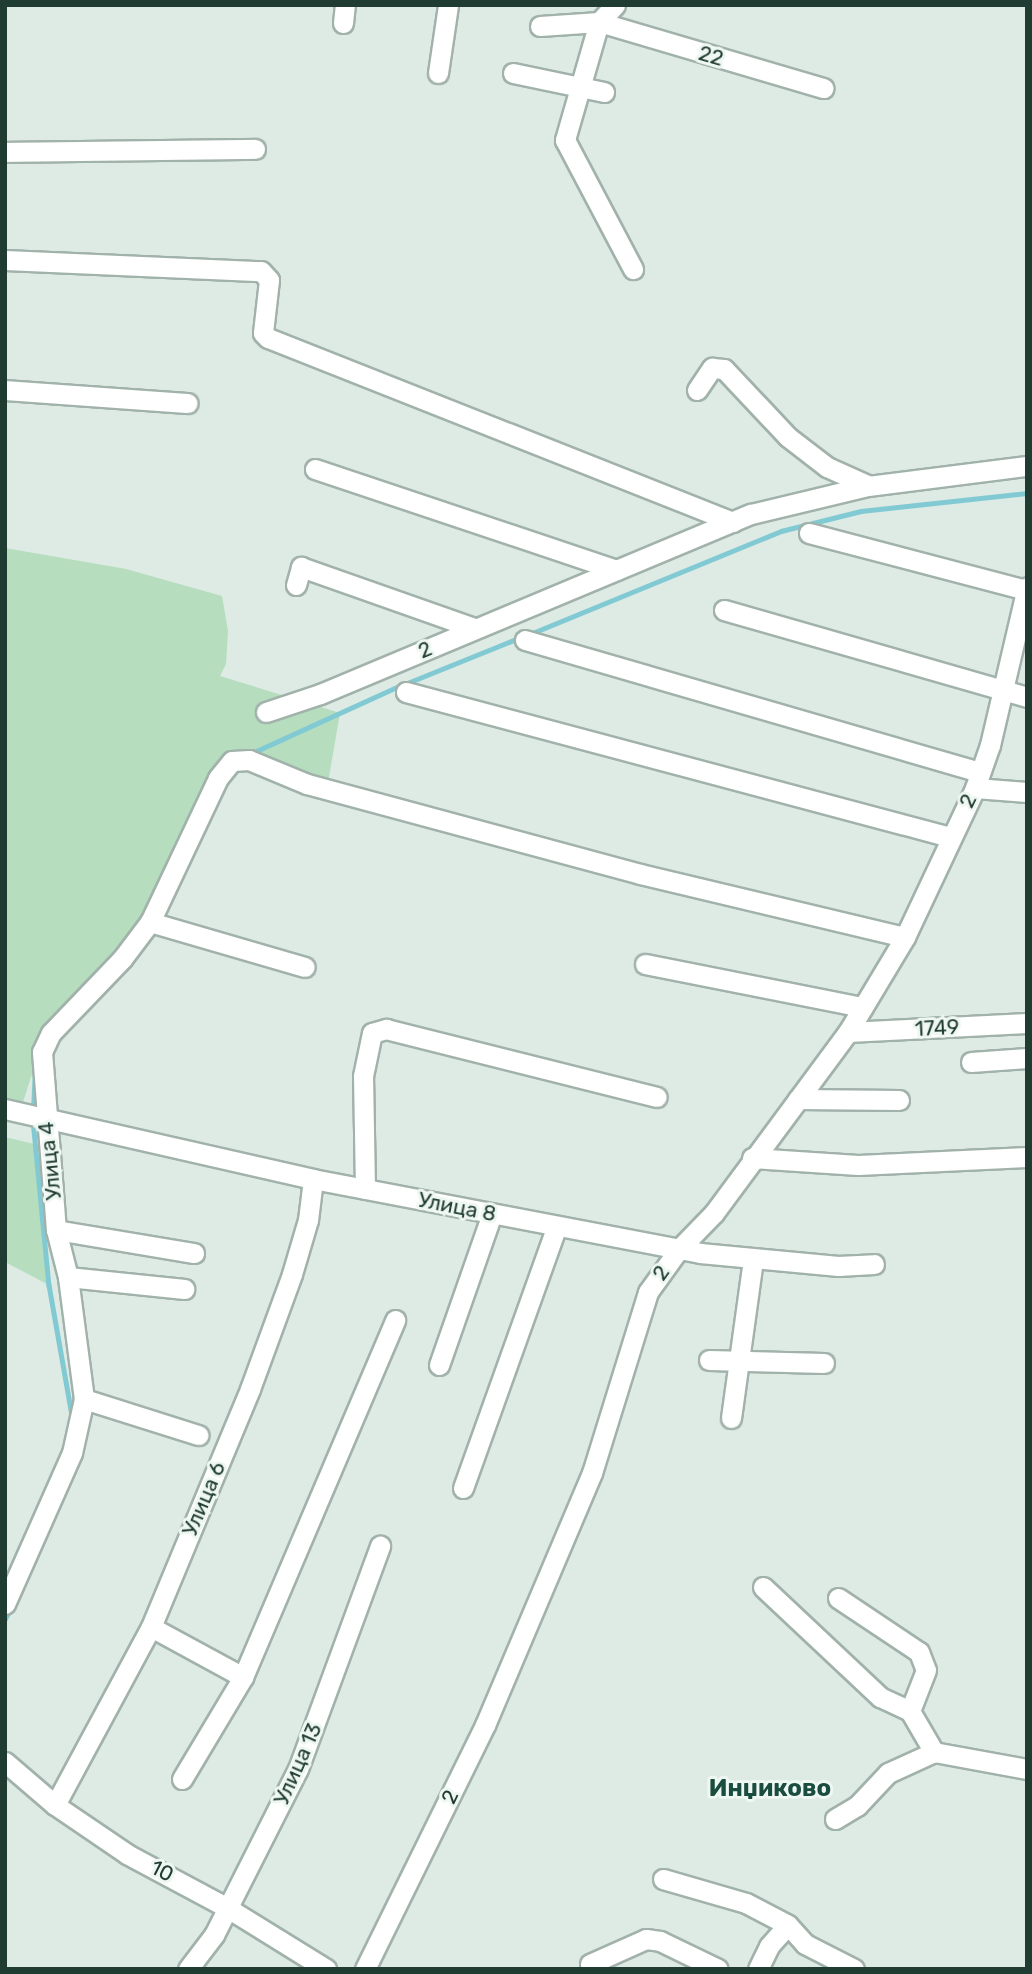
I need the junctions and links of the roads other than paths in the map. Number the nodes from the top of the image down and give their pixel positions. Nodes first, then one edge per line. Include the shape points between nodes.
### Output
1 (448, 5) edge
2 (615, 5) edge
3 (599, 22) junction
4 (540, 26) dead end
5 (438, 72) dead end
6 (513, 72) dead end
7 (579, 86) junction
8 (823, 88) dead end
9 (604, 92) dead end
10 (255, 149) dead end
11 (5, 152) edge
12 (5, 260) edge
13 (633, 269) dead end
14 (5, 390) edge
15 (697, 390) dead end
16 (188, 403) dead end
17 (1027, 466) edge
18 (315, 469) dead end
19 (868, 486) junction
20 (733, 522) junction
21 (809, 533) dead end
22 (617, 570) junction
23 (296, 585) dead end
24 (1026, 589) edge
25 (724, 610) dead end
26 (1024, 618) edge
27 (474, 628) junction
28 (525, 640) dead end
29 (406, 692) dead end
30 (1002, 692) junction
31 (1027, 696) edge
32 (266, 712) dead end
33 (978, 780) junction
34 (1027, 792) edge
35 (950, 837) junction
36 (150, 922) junction
37 (905, 937) junction
38 (645, 964) dead end
39 (304, 967) dead end
40 (863, 1007) junction
41 (1027, 1023) edge
42 (848, 1032) junction
43 (1027, 1058) edge
44 (971, 1062) dead end
45 (657, 1097) dead end
46 (798, 1100) junction
47 (899, 1100) dead end
48 (8, 1106) edge
49 (45, 1115) junction
50 (1027, 1157) edge
51 (752, 1158) junction
52 (313, 1179) junction
53 (365, 1189) junction
54 (492, 1214) junction
55 (557, 1226) junction
56 (56, 1230) junction
57 (679, 1249) junction
58 (194, 1253) dead end
59 (753, 1259) junction
60 (874, 1265) dead end
61 (68, 1277) junction
62 (184, 1289) dead end
63 (395, 1320) dead end
64 (741, 1357) junction
65 (709, 1360) dead end
66 (824, 1363) dead end
67 (439, 1365) dead end
68 (85, 1399) junction
69 (731, 1418) dead end
70 (198, 1435) dead end
71 (463, 1488) dead end
72 (380, 1546) dead end
73 (764, 1587) dead end
74 (838, 1598) dead end
75 (5, 1604) edge
76 (150, 1627) junction
77 (243, 1677) junction
78 (910, 1711) junction
79 (934, 1752) junction
80 (5, 1762) edge
81 (1027, 1769) edge
82 (182, 1779) dead end
83 (55, 1805) junction
84 (835, 1819) dead end
85 (663, 1879) dead end
86 (226, 1907) junction
87 (788, 1925) junction
88 (590, 1964) dead end
89 (320, 1967) edge
90 (188, 1969) edge
91 (365, 1969) edge
92 (718, 1969) edge
93 (758, 1969) edge
94 (854, 1969) edge

1 - 5 street
2 - 3 street
3 - 4 street, 22
3 - 7 street
3 - 8 street, 22
6 - 7 street
7 - 9 street
7 - 13 street via 565,146
10 - 11 street
12 - 20 street via 261,271 269,280 266,337
14 - 16 street
15 - 19 street via 712,368 724,369 788,437 827,467
17 - 19 street, 2
18 - 22 street
19 - 20 street, 2
20 - 22 street, 2
21 - 24 street
22 - 27 street, 2
23 - 27 street via 301,567
24 - 26 street, 2
25 - 30 street
26 - 30 street, 2
27 - 32 street, 2
28 - 33 street via 627,666
29 - 35 street
30 - 31 street
30 - 33 street, 2
33 - 34 street
33 - 35 street, 2
35 - 37 street, 2
36 - 37 street, Улица 4 via 218,778 232,761 249,760 307,784 640,874
36 - 39 street
36 - 49 street, Улица 4 via 122,959 51,1033 42,1052
37 - 40 street, 2
38 - 40 street
40 - 42 street, 2
41 - 42 street, 1749
42 - 46 street, 2
43 - 44 street
45 - 53 street via 386,1028 372,1033 363,1076
46 - 47 street
46 - 51 street, 2
48 - 49 street, Улица 8
49 - 52 street, Улица 8
49 - 56 street, Улица 4
50 - 51 street via 858,1165
51 - 57 street, 2 via 714,1213
52 - 53 street, Улица 8
52 - 76 street, Улица 6 via 308,1220 292,1274 250,1389
53 - 54 street, Улица 8
54 - 55 street, Улица 8
54 - 67 street
55 - 57 street, Улица 8
55 - 71 street
56 - 58 street
56 - 61 street, Улица 4
57 - 59 street, Улица 8
57 - 91 street, 2 via 648,1292 592,1473 485,1725
59 - 60 street, Улица 8
59 - 64 street
61 - 62 street
61 - 68 street, Улица 4
63 - 77 street
64 - 65 street
64 - 66 street
64 - 69 street
68 - 70 street
68 - 75 street, Улица 4 via 72,1452
72 - 86 street, Улица 13 via 299,1769
73 - 78 street via 880,1697
74 - 78 street via 919,1652 926,1670
76 - 77 street
76 - 83 street, Улица 6
77 - 82 street
78 - 79 street
79 - 81 street
79 - 84 street via 888,1773 856,1806
80 - 83 street, 10
83 - 86 street, 10 via 127,1854
85 - 87 street via 746,1903
86 - 89 street, 10
86 - 90 street, Улица 13 via 214,1936
87 - 93 street via 769,1946
87 - 94 street via 805,1944
88 - 92 street via 646,1940 660,1941

